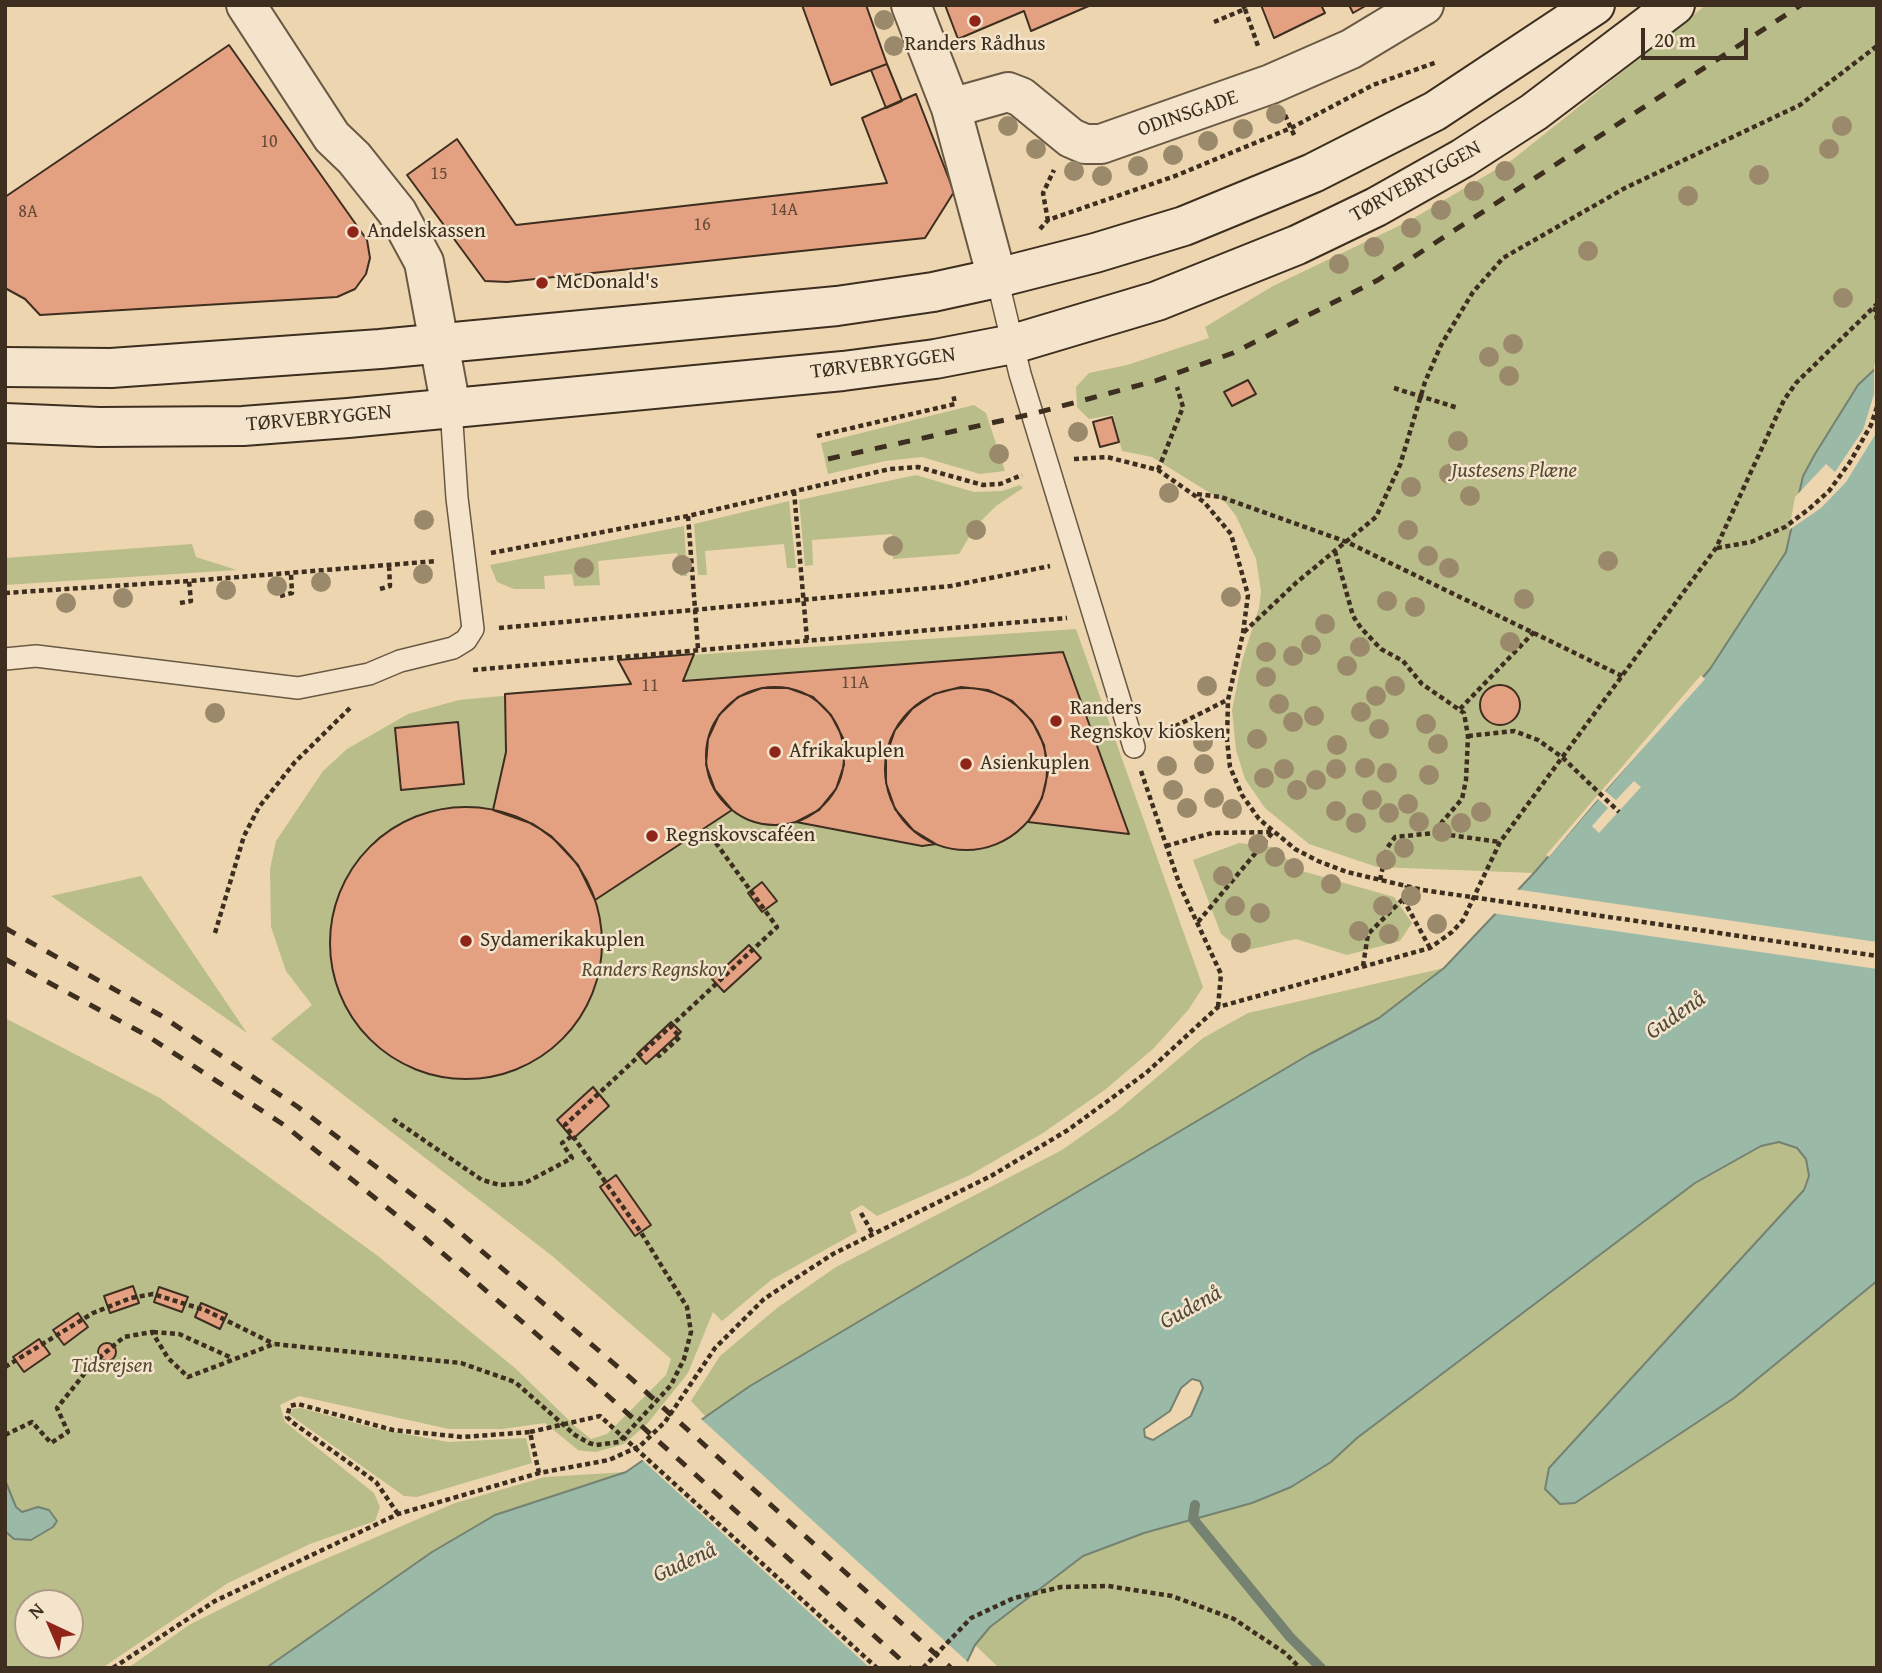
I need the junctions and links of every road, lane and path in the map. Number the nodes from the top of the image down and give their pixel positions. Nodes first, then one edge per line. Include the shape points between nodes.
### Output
1 (246, 5) edge
2 (911, 5) edge
3 (1243, 5) edge
4 (1423, 5) edge
5 (1595, 5) edge
6 (1675, 5) edge
7 (1214, 22) dead end
8 (1877, 46) edge
9 (1443, 60) dead end
10 (951, 108) junction
11 (1071, 138) junction
12 (1048, 220) junction
13 (1060, 262) junction
14 (997, 278) junction
15 (1876, 305) edge
16 (1877, 320) edge
17 (440, 343) junction
18 (1013, 344) junction
19 (945, 357) junction
20 (5, 368) edge
21 (1177, 387) dead end
22 (1394, 388) dead end
23 (1422, 396) junction
24 (451, 408) junction
25 (1458, 408) dead end
26 (1877, 408) edge
27 (5, 423) edge
28 (817, 436) dead end
29 (1049, 465) junction
30 (1158, 470) junction
31 (793, 491) junction
32 (1194, 494) junction
33 (688, 516) junction
34 (1347, 542) junction
35 (1716, 548) junction
36 (1335, 551) junction
37 (464, 557) junction
38 (1076, 561) junction
39 (389, 565) junction
40 (291, 574) junction
41 (189, 582) junction
42 (380, 589) dead end
43 (5, 593) edge
44 (280, 596) dead end
45 (804, 600) junction
46 (180, 603) dead end
47 (696, 610) junction
48 (1093, 616) junction
49 (474, 629) junction
50 (1535, 631) junction
51 (1243, 633) junction
52 (807, 640) junction
53 (698, 649) junction
54 (5, 659) edge
55 (461, 672) dead end
56 (1622, 676) junction
57 (1227, 699) junction
58 (342, 705) dead end
59 (1460, 709) junction
60 (1468, 736) junction
61 (1134, 747) junction
62 (1562, 757) junction
63 (1619, 812) dead end
64 (705, 828) dead end
65 (1273, 832) junction
66 (1438, 834) junction
67 (1500, 842) junction
68 (1166, 846) junction
69 (1380, 880) junction
70 (1407, 886) junction
71 (1403, 899) junction
72 (1198, 922) junction
73 (215, 933) dead end
74 (1430, 948) junction
75 (1877, 956) edge
76 (1363, 966) junction
77 (1218, 1007) junction
78 (670, 1027) junction
79 (657, 1054) dead end
80 (393, 1118) dead end
81 (572, 1136) junction
82 (861, 1213) dead end
83 (873, 1234) junction
84 (152, 1332) junction
85 (274, 1344) junction
86 (232, 1358) junction
87 (5, 1367) edge
88 (530, 1432) junction
89 (5, 1435) edge
90 (539, 1473) junction
91 (398, 1514) junction
92 (113, 1668) edge
93 (877, 1668) edge
94 (923, 1668) edge
95 (1300, 1668) edge

1 - 17 main road via 332,137 397,212 428,273
2 - 10 main road
3 - 7 path via 1245,9
4 - 11 main road, ODINSGADE via 1351,49 1247,94 1101,144
5 - 13 main road via 1435,111 1313,173 1184,226
6 - 18 main road, TØRVEBRYGGEN via 1534,112 1376,207 1157,302
8 - 23 path via 1800,105 1625,188 1503,258 1453,322
9 - 12 path via 1373,85 1291,128 1175,176
10 - 11 main road via 1008,92 1021,97
10 - 14 main road
11 - 12 path via 1043,193
12 - 13 path
12 - 14 path
13 - 14 main road
14 - 17 main road via 837,306
14 - 18 lane
15 - 16 path
15 - 35 path via 1784,400
17 - 20 main road via 111,368
17 - 24 main road
18 - 19 main road, TØRVEBRYGGEN
18 - 29 lane
19 - 24 main road, TØRVEBRYGGEN
19 - 28 path via 955,404
21 - 30 path via 1183,407
22 - 23 path
23 - 25 path
23 - 34 path via 1383,505
24 - 27 main road, TØRVEBRYGGEN via 243,426
24 - 37 lane
26 - 35 path via 1850,462 1809,509 1786,527
29 - 30 path via 1079,457 1107,457
29 - 31 path via 1000,484 983,485 918,467
29 - 38 lane
30 - 32 path
31 - 33 path
31 - 45 path
32 - 34 path via 1221,497
32 - 51 path via 1231,534 1248,595
33 - 37 path
33 - 47 path
34 - 36 path
34 - 50 path
35 - 56 path
36 - 51 path
36 - 59 path via 1353,616 1361,628 1422,684
37 - 39 path
37 - 49 lane
38 - 45 path via 951,586
38 - 48 lane
39 - 40 path
39 - 42 path via 390,586
40 - 41 path
40 - 44 path via 292,593
41 - 43 path
41 - 46 path via 191,601
45 - 47 path
45 - 52 path
47 - 49 path
47 - 53 path
48 - 52 path
48 - 61 lane
49 - 54 lane via 453,648 369,674 298,688 36,656
50 - 56 path
50 - 59 path
51 - 57 path
52 - 53 path
53 - 55 path
56 - 62 path
57 - 61 path
57 - 65 path via 1230,767 1242,795
58 - 73 path via 356,702 295,762 260,807 244,836
59 - 60 path
60 - 62 path via 1514,731 1538,740
60 - 66 path via 1462,799
61 - 68 path
62 - 63 path
62 - 67 path
64 - 78 path via 777,927
65 - 68 path via 1212,833
65 - 69 path via 1318,861
65 - 72 path
66 - 67 path
66 - 69 path via 1395,837 1387,848
67 - 74 path via 1463,920
68 - 72 path
69 - 70 path
70 - 71 path
70 - 75 path, bridge
71 - 74 path
71 - 76 path via 1368,934
72 - 77 path via 1221,974
74 - 76 path
76 - 77 path
77 - 83 path via 1146,1073 1068,1130 991,1176
78 - 79 path via 680,1037
78 - 81 path via 565,1125
80 - 81 path via 482,1180 500,1185 525,1183 572,1158 562,1143
81 - 85 path via 687,1307 691,1332 671,1385 619,1441 596,1445 575,1435 515,1382 461,1363
82 - 83 path
83 - 90 path via 764,1298 715,1348 665,1422 640,1446 608,1460
84 - 86 path via 179,1334
84 - 86 path via 168,1358 188,1377
84 - 89 path via 124,1337 93,1363 57,1408 68,1432 51,1443 32,1422
85 - 86 path
85 - 87 path via 205,1310 153,1294 93,1313
88 - 90 path
88 - 91 path via 449,1436 393,1430 298,1404 290,1406 287,1416 292,1422 376,1482
88 - 93 path, bridge via 600,1416
90 - 91 path
91 - 92 path via 215,1601
94 - 95 path via 971,1618 1014,1598 1084,1586 1172,1595 1234,1619

